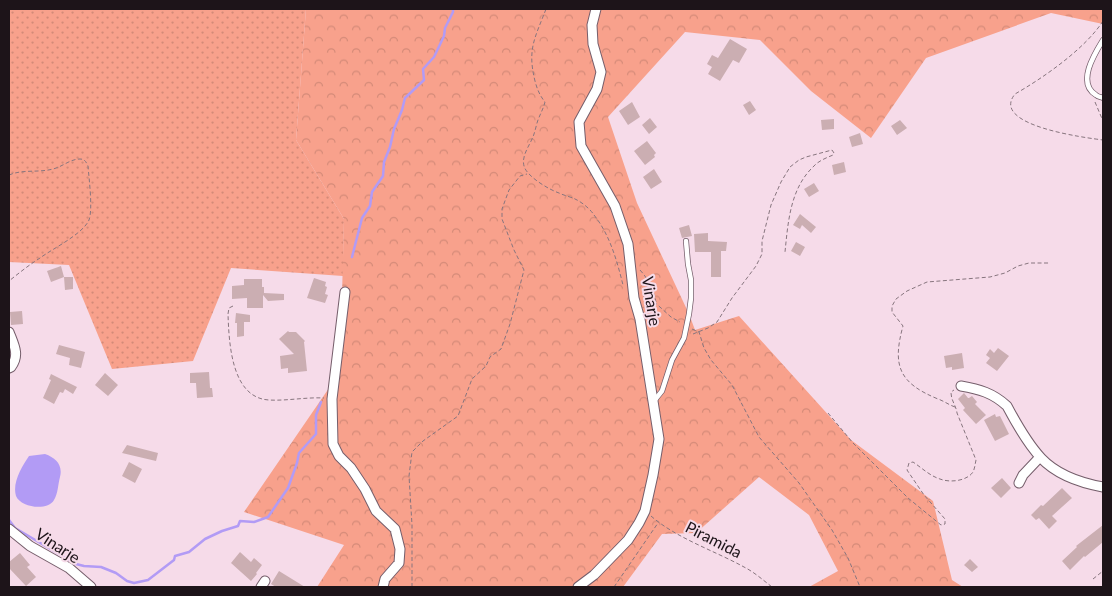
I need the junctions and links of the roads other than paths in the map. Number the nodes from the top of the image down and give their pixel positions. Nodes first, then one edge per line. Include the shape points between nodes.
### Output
1 (596, 9) edge
2 (1103, 40) edge
3 (1103, 98) edge
4 (686, 241) dead end
5 (345, 292) dead end
6 (9, 332) edge
7 (9, 368) edge
8 (961, 386) road end
9 (654, 402) junction
10 (1040, 458) junction
11 (1019, 482) dead end
12 (1103, 487) edge
13 (9, 529) edge
14 (91, 587) edge
15 (383, 587) edge
16 (578, 587) edge

1 - 9 street, Vinarje via 592,24 593,44 601,72 579,122 581,146 615,206 628,244 634,298
2 - 3 lane via 1091,61 1087,79 1092,92
4 - 9 lane via 691,280 689,314 684,338 672,360 662,391
5 - 15 street via 332,399 333,444 376,511 395,529 400,549 399,563 385,579
6 - 7 street via 16,352 15,361
8 - 10 street via 979,389 1007,406
9 - 16 street, Vinarje via 659,439 645,511 628,540
10 - 11 street
10 - 12 street via 1078,482
13 - 14 street, Vinarje via 30,546 69,568

